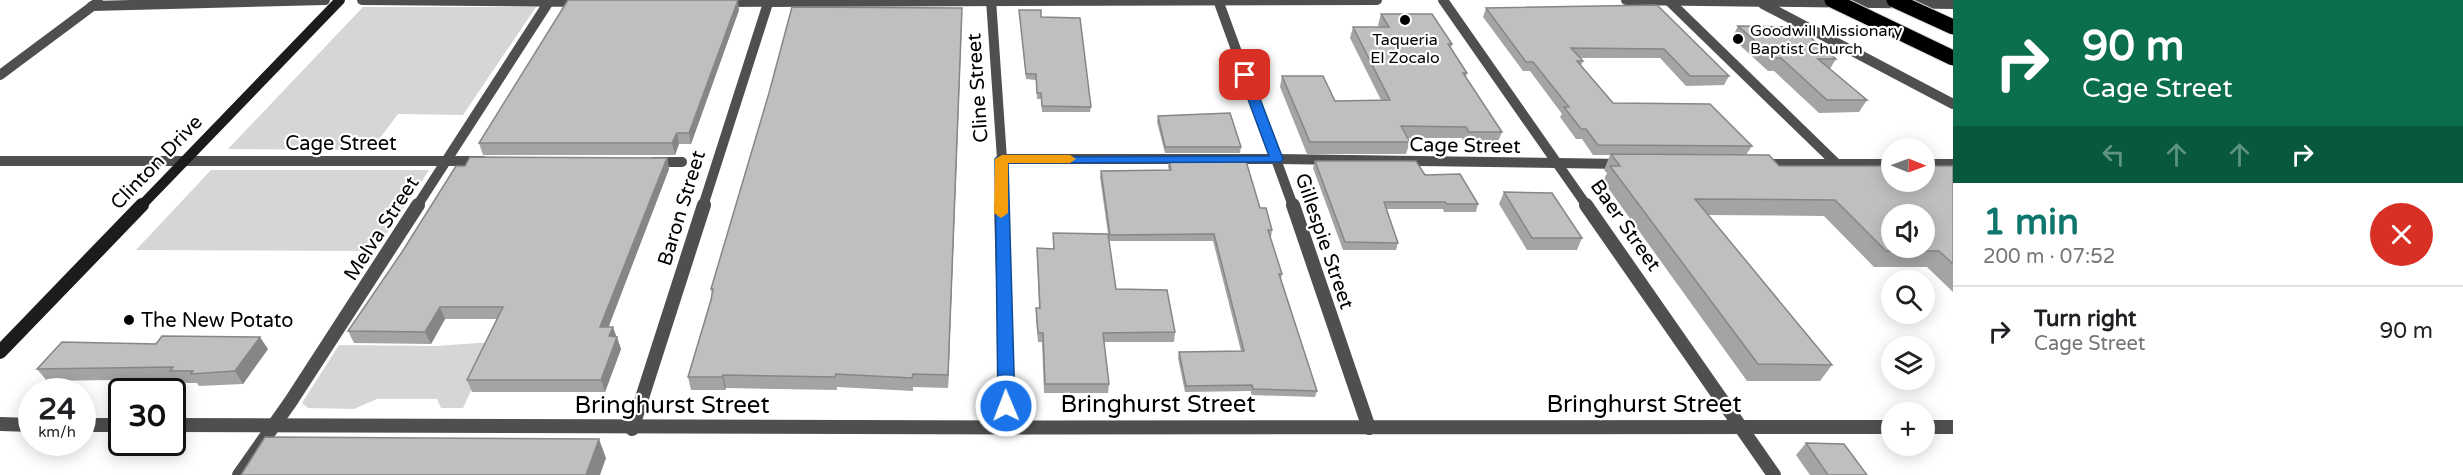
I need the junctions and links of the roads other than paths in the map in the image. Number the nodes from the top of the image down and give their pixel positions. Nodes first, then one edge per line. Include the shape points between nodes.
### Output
1 (325, 0) edge
2 (340, 0) edge
3 (362, 0) edge
4 (1218, 0) edge
5 (1377, 0) edge
6 (1443, 0) edge
7 (1626, 0) edge
8 (1832, 0) edge
9 (1894, 0) edge
10 (1947, 0) edge
11 (550, 1) edge
12 (769, 1) edge
13 (991, 1) edge
14 (1669, 1) edge
15 (1759, 1) edge
16 (593, 2) edge
17 (709, 2) edge
18 (96, 3) edge
19 (1953, 3) edge
20 (1953, 27) edge
21 (1953, 58) edge
22 (0, 75) edge
23 (1953, 104) edge
24 (1002, 159) junction
25 (1276, 159) junction
26 (0, 161) edge
27 (185, 161) junction
28 (448, 161) junction
29 (493, 161) edge
30 (637, 162) edge
31 (682, 162) dead end
32 (1558, 164) junction
33 (1638, 164) edge
34 (1755, 164) edge
35 (1881, 164) edge
36 (1935, 164) edge
37 (1953, 164) edge
38 (1838, 165) junction
39 (0, 352) edge
40 (0, 424) edge
41 (18, 424) edge
42 (186, 425) edge
43 (275, 426) junction
44 (1007, 426) junction
45 (1740, 427) junction
46 (1881, 427) edge
47 (1935, 427) edge
48 (1953, 427) edge
49 (1369, 428) junction
50 (632, 429) junction
51 (239, 475) edge
52 (1774, 475) edge

1 - 18 street
2 - 27 main road, Clinton Drive
3 - 11 street
4 - 5 street
4 - 13 street
4 - 25 street, Gillespie Street
6 - 32 street, Baer Street
7 - 14 street
8 - 21 highway, bridge
9 - 20 highway, bridge
10 - 19 street
11 - 16 street
11 - 28 street, Melva Street
12 - 13 street
12 - 17 street
12 - 50 street, Baron Street
13 - 24 street, Cline Street
14 - 15 street
14 - 38 street
15 - 19 street
15 - 23 street
18 - 22 street
24 - 25 street, Cage Street
24 - 44 street, Cline Street
25 - 32 street, Cage Street
25 - 49 street, Gillespie Street
26 - 27 street, Cage Street
27 - 28 street, Cage Street
27 - 39 main road, Clinton Drive
28 - 29 street, Cage Street
28 - 43 street, Melva Street
30 - 31 street
32 - 33 street, Cage Street
32 - 45 street, Baer Street
34 - 38 street
35 - 38 street
36 - 37 street
40 - 41 street
42 - 43 street, Bringhurst Street
43 - 50 street, Bringhurst Street
43 - 51 street, Melva Street
44 - 49 street, Bringhurst Street
44 - 50 street, Bringhurst Street
45 - 46 street, Bringhurst Street
45 - 49 street, Bringhurst Street
45 - 52 street, Baer Street
47 - 48 street

